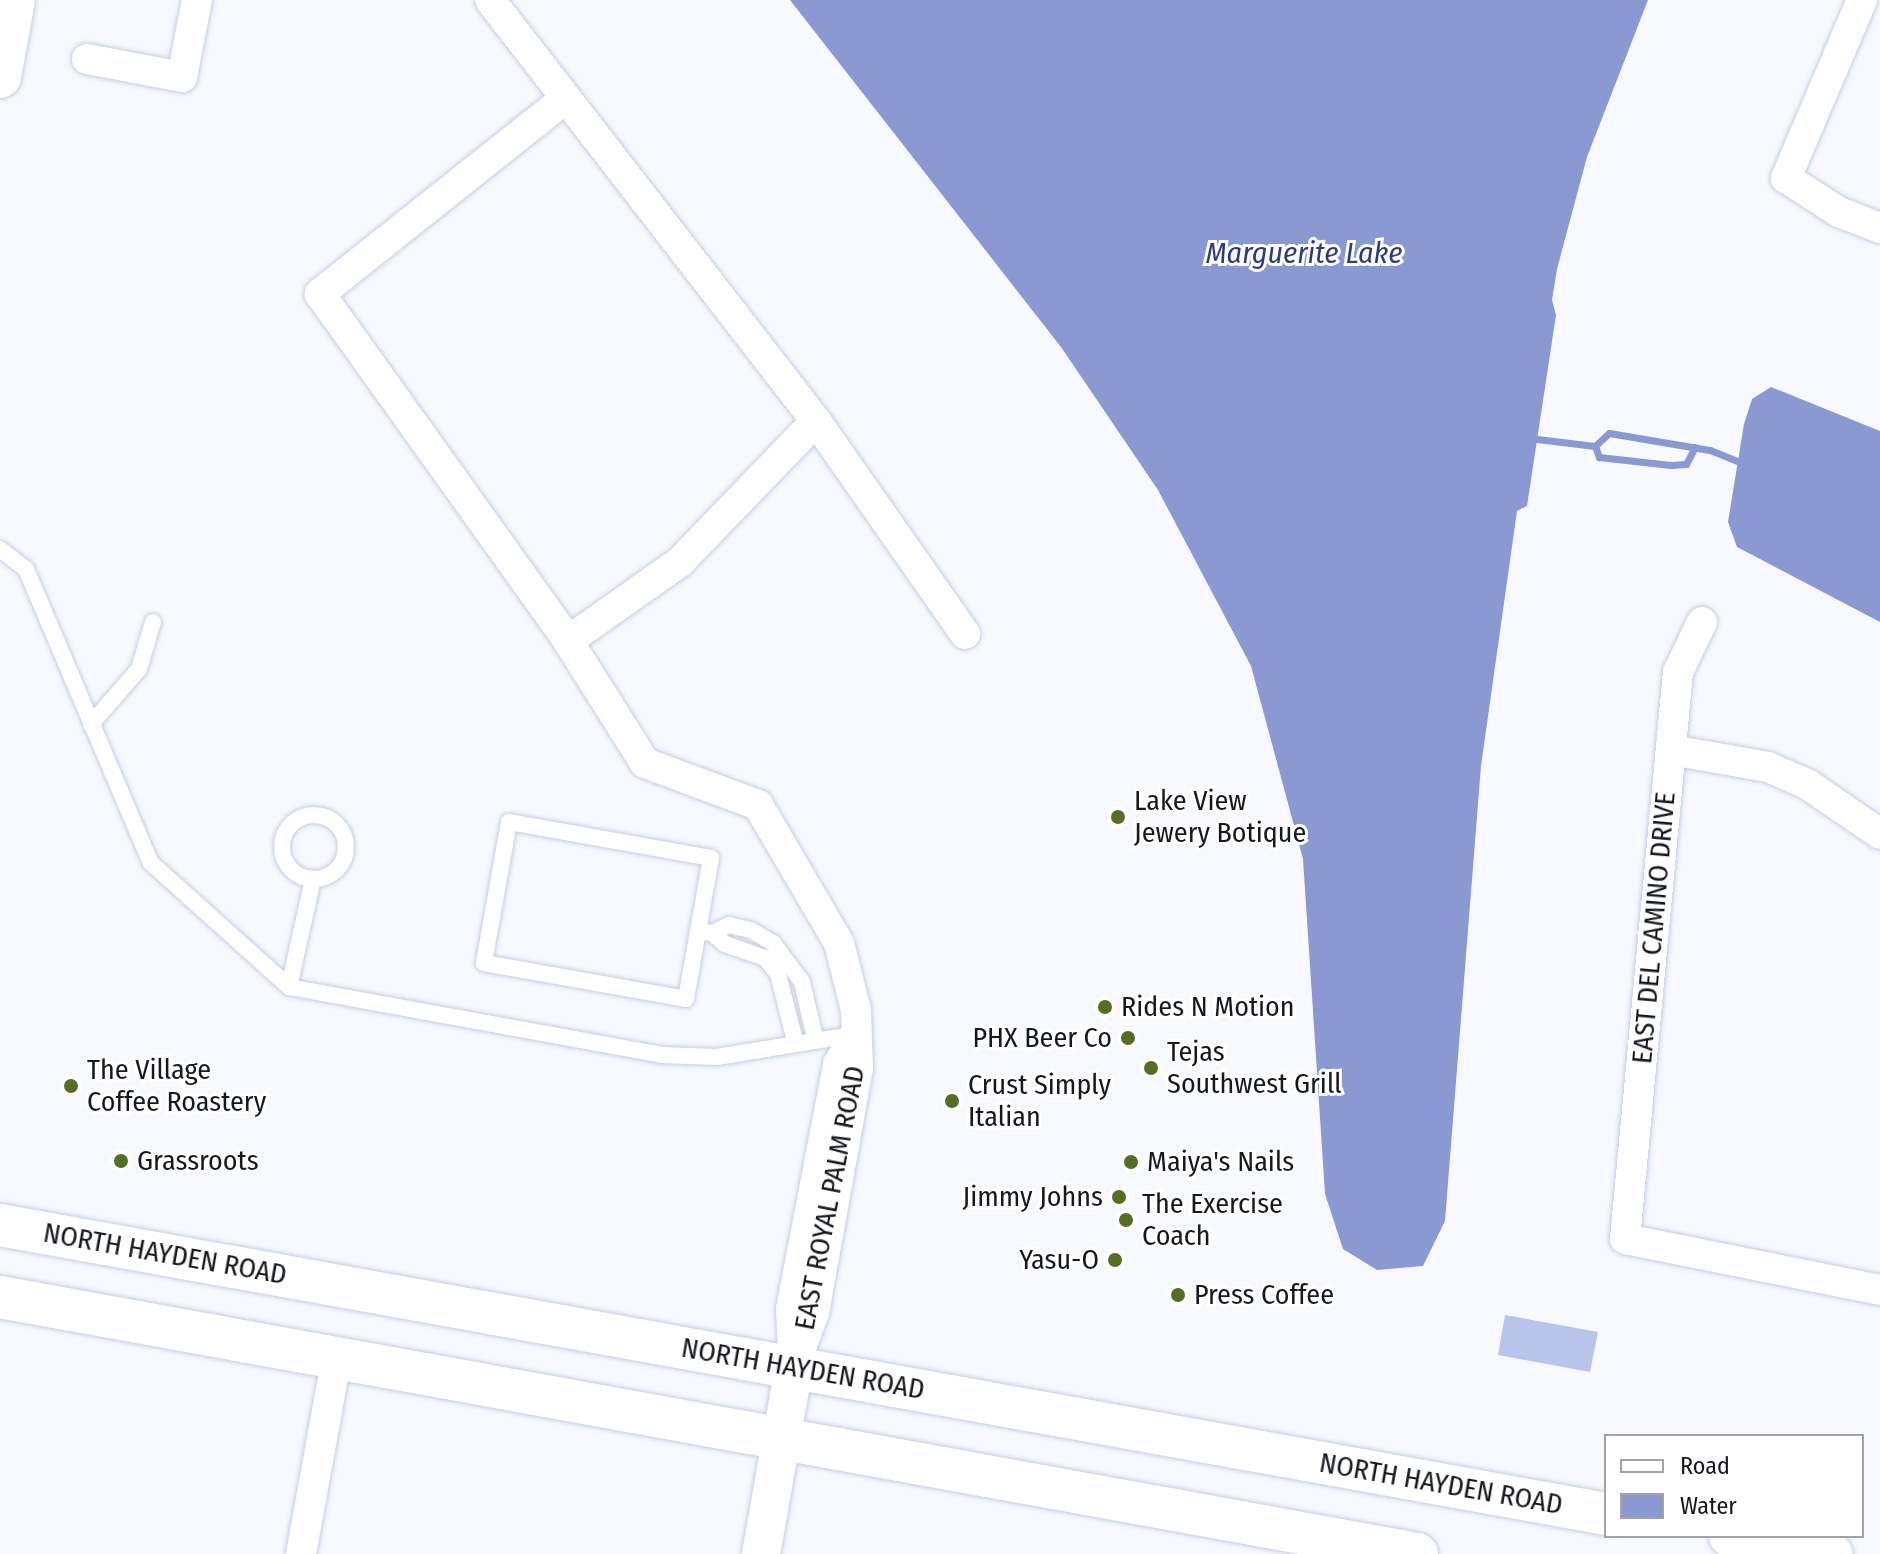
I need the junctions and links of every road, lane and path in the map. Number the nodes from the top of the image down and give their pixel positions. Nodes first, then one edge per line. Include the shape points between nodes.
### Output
1 (14, 0) edge
2 (197, 0) edge
3 (490, 0) edge
4 (1862, 0) edge
5 (87, 59) dead end
6 (0, 77) edge
7 (566, 98) junction
8 (1880, 228) edge
9 (816, 421) junction
10 (0, 549) edge
11 (153, 622) dead end
12 (1702, 622) dead end
13 (965, 634) dead end
14 (568, 641) junction
15 (91, 724) junction
16 (1671, 750) junction
17 (1880, 834) edge
18 (313, 879) dead end
19 (705, 932) junction
20 (289, 987) junction
21 (857, 1034) junction
22 (815, 1038) junction
23 (795, 1041) junction
24 (0, 1225) edge
25 (1880, 1290) edge
26 (0, 1297) edge
27 (337, 1355) junction
28 (794, 1367) junction
29 (783, 1439) junction
30 (1604, 1514) edge
31 (1741, 1538) edge
32 (301, 1554) edge
33 (761, 1554) edge
34 (1417, 1554) edge
35 (1831, 1554) edge

1 - 6 main road
2 - 5 street via 182,77
3 - 7 street
4 - 8 street via 1786,178 1839,212
7 - 9 street
7 - 14 street, EAST ROYAL PALM ROAD via 320,294
9 - 13 street
9 - 14 street via 680,562
10 - 15 lane via 26,569
11 - 15 lane via 139,669
12 - 16 street, EAST DEL CAMINO DRIVE via 1678,672
14 - 21 street, EAST ROYAL PALM ROAD via 645,763 758,805 839,943
15 - 20 lane via 151,863
16 - 17 street via 1768,767 1807,784
16 - 25 street, EAST DEL CAMINO DRIVE via 1625,1239
18 - 20 lane
19 - 19 lane via 686,999 484,963 509,822 711,858
19 - 22 lane via 729,925 773,943 802,982
19 - 23 lane via 765,958 778,974
20 - 23 lane via 662,1055 717,1057
21 - 22 lane
21 - 28 street, EAST ROYAL PALM ROAD via 858,1068 814,1313
22 - 23 lane
24 - 28 main road, NORTH HAYDEN ROAD
26 - 27 main road
27 - 29 main road
27 - 32 street
28 - 29 street, EAST ROYAL PALM ROAD
28 - 30 main road, NORTH HAYDEN ROAD
29 - 33 street, EAST ROYAL PALM ROAD
29 - 34 main road
31 - 35 main road

